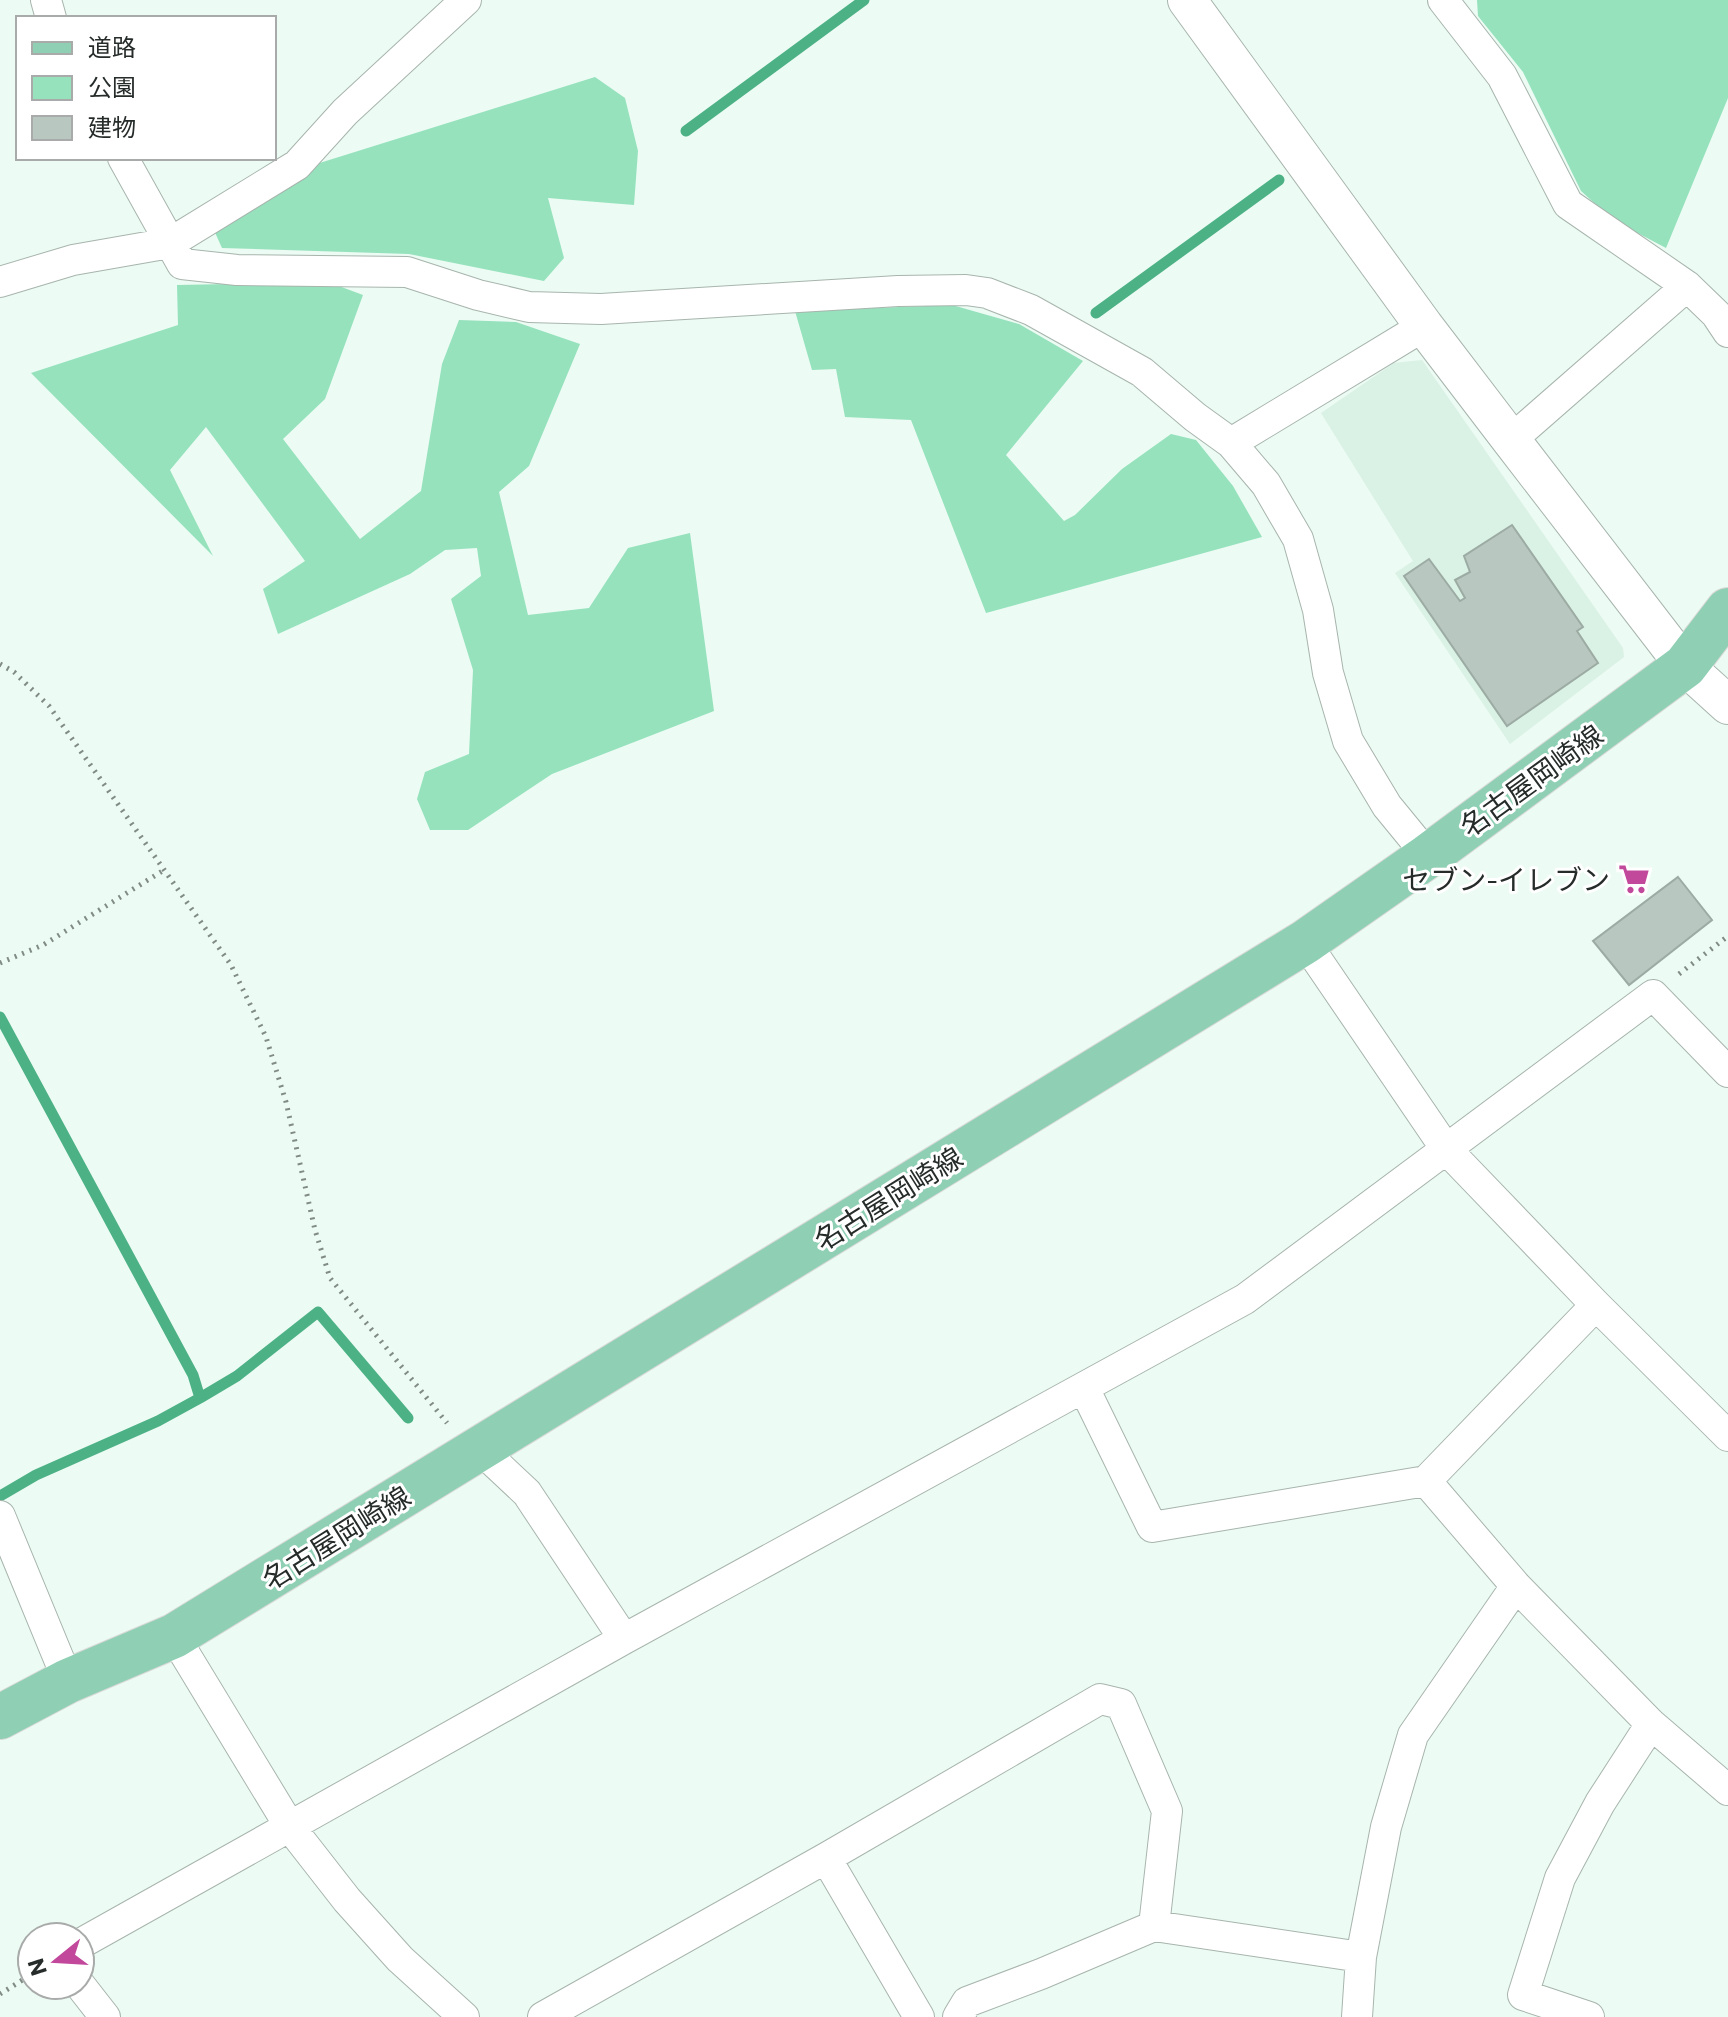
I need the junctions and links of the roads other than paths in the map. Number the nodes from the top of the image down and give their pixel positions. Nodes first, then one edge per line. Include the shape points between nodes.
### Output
1 (466, 0) edge
2 (1187, 0) edge
3 (1443, 0) edge
4 (124, 160) edge
5 (170, 243) junction
6 (0, 282) edge
7 (1687, 286) junction
8 (1424, 326) junction
9 (1728, 332) edge
10 (1511, 440) junction
11 (1231, 443) junction
12 (1728, 610) edge
13 (1685, 666) junction
14 (1728, 705) edge
15 (1428, 856) junction
16 (1305, 942) junction
17 (1728, 1072) edge
18 (1446, 1149) junction
19 (1596, 1305) junction
20 (1084, 1388) junction
21 (1728, 1436) edge
22 (474, 1450) junction
23 (1426, 1481) junction
24 (0, 1516) edge
25 (1516, 1586) junction
26 (174, 1636) junction
27 (624, 1639) junction
28 (68, 1681) junction
29 (0, 1717) edge
30 (1651, 1724) junction
31 (1728, 1790) edge
32 (290, 1827) junction
33 (826, 1858) junction
34 (1154, 1926) junction
35 (96, 1935) edge
36 (1361, 1957) junction
37 (92, 2001) edge
38 (105, 2017) edge
39 (464, 2017) edge
40 (543, 2017) edge
41 (919, 2017) edge
42 (958, 2017) edge
43 (1357, 2017) edge
44 (1589, 2017) edge

1 - 5 street via 345,112 297,165
2 - 8 street
3 - 7 street via 1502,76 1568,204
4 - 5 street
5 - 6 street via 73,260
5 - 11 street via 182,264 237,270 407,272 529,307 601,309 898,291 987,293 1031,310 1142,372
7 - 9 street
7 - 10 street
8 - 10 street
8 - 11 street
10 - 13 street
11 - 15 street via 1266,484 1298,539 1348,741 1387,806
12 - 13 main road, 名古屋岡崎線
13 - 14 street
13 - 15 main road, 名古屋岡崎線
15 - 16 main road, 名古屋岡崎線
16 - 18 street
16 - 22 main road, 名古屋岡崎線
17 - 18 street via 1653,995
18 - 19 street
18 - 20 street via 1245,1299
19 - 21 street
19 - 23 street
20 - 23 street via 1152,1527
20 - 27 street
22 - 26 main road, 名古屋岡崎線
22 - 27 street via 527,1493
23 - 25 street
24 - 28 street
25 - 30 street
25 - 36 street via 1413,1735 1386,1827
26 - 28 main road, 名古屋岡崎線
26 - 32 street
27 - 32 street
28 - 29 main road, 名古屋岡崎線
30 - 31 street
30 - 44 street via 1560,1878 1523,1995
32 - 35 street
32 - 39 street via 400,1959
33 - 34 street via 1100,1699 1121,1704 1167,1811
33 - 40 street
33 - 41 street
34 - 36 street
34 - 42 street via 967,2002
36 - 43 street
37 - 38 street

